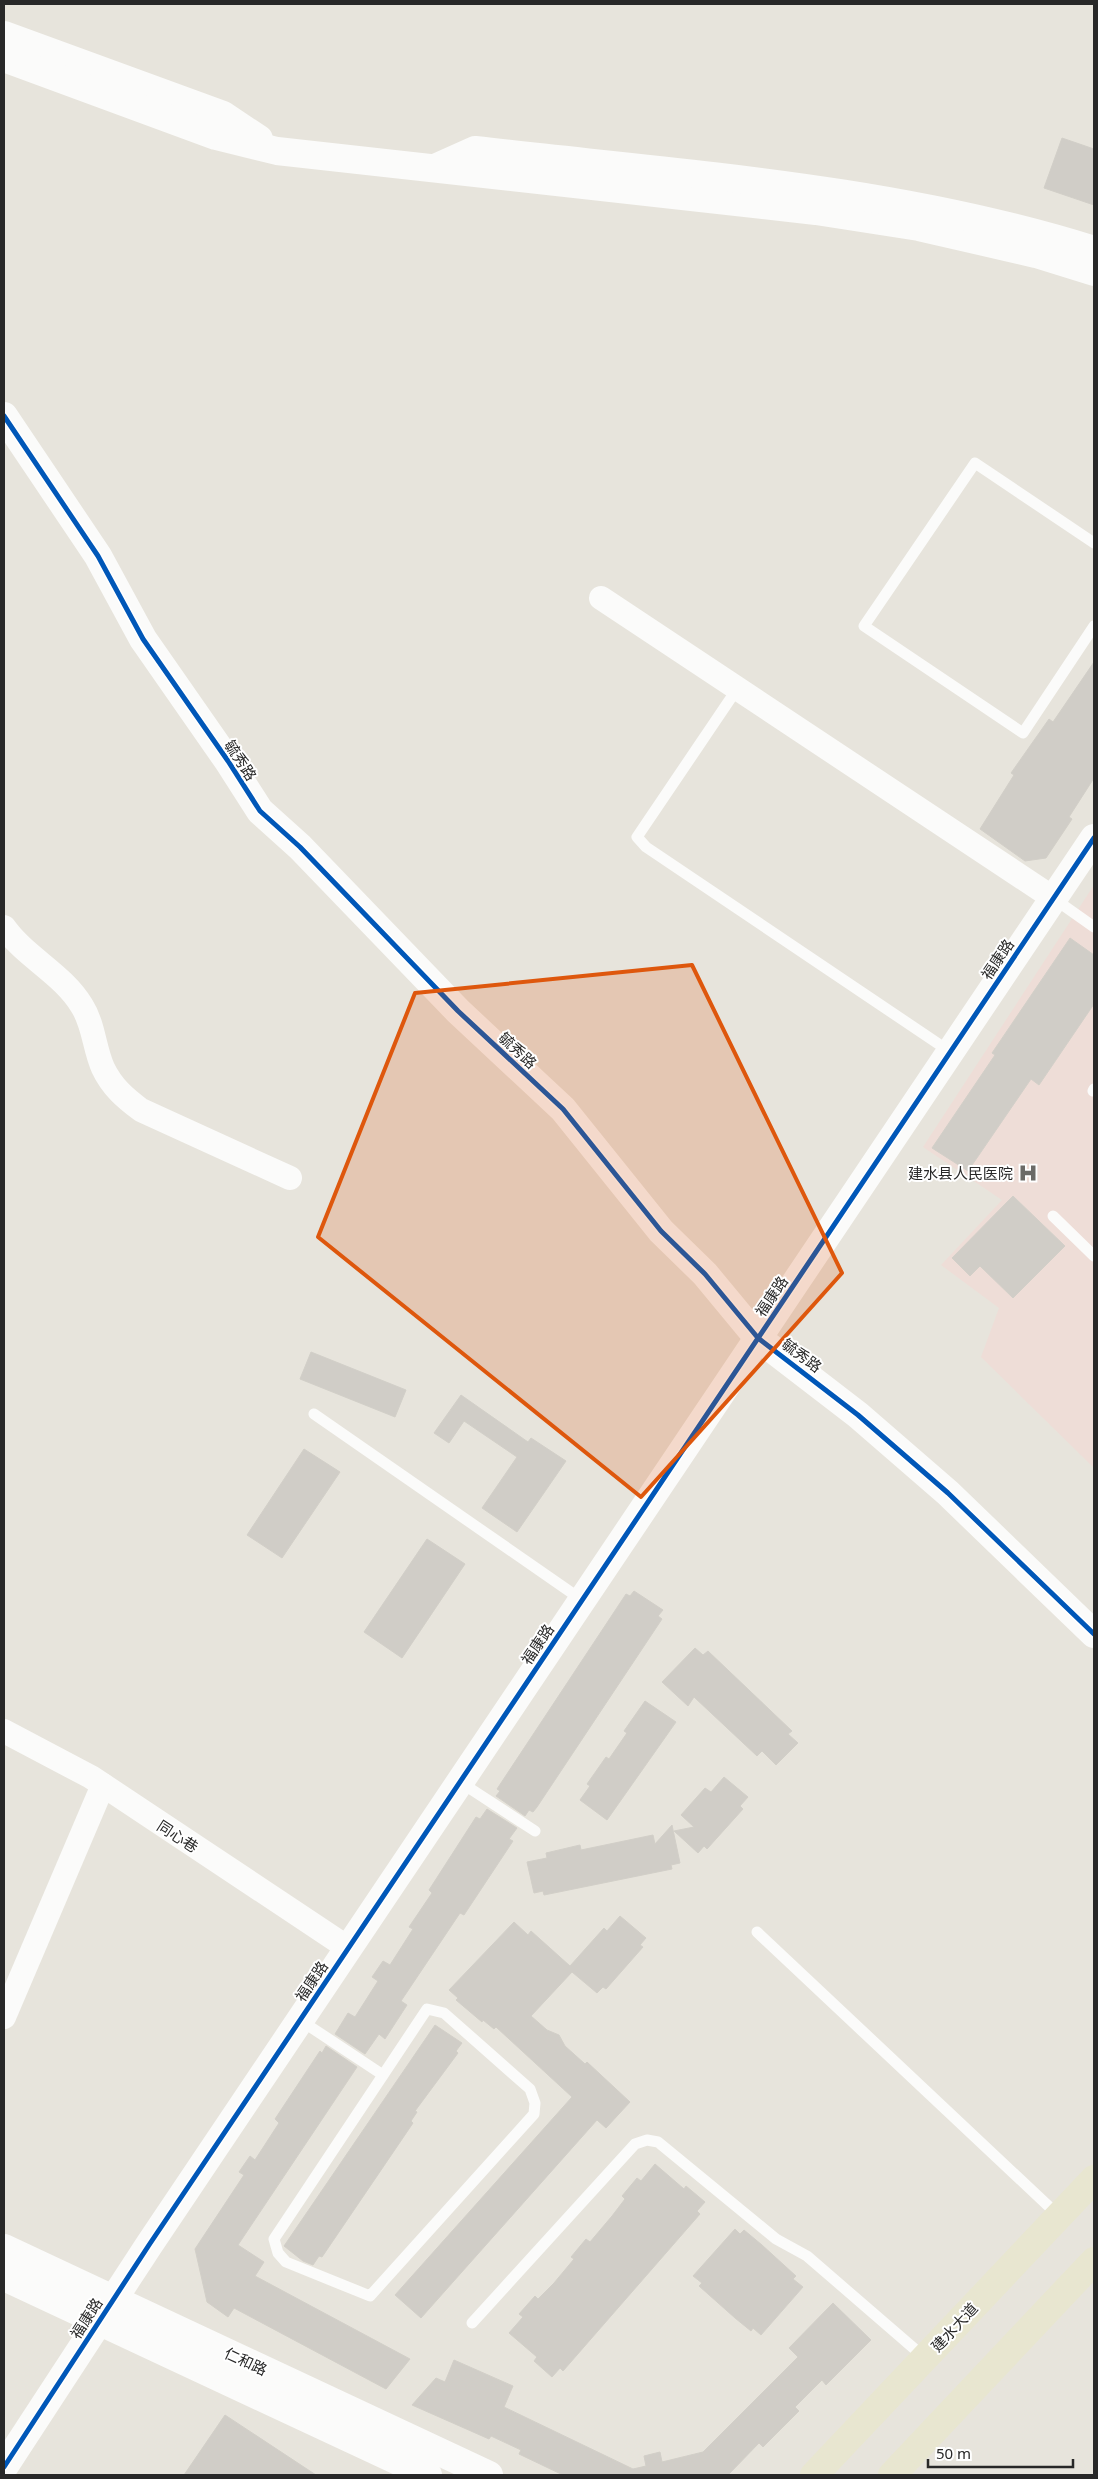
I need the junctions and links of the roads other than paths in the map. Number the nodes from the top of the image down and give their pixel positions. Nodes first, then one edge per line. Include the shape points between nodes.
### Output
1 (4, 35) edge
2 (4, 58) edge
3 (277, 151) junction
4 (436, 168) junction
5 (1094, 250) edge
6 (1094, 272) edge
7 (4, 416) edge
8 (1094, 544) edge
9 (601, 598) dead end
10 (1094, 626) edge
11 (737, 689) junction
12 (1094, 838) edge
13 (1053, 898) junction
14 (4, 927) edge
15 (1094, 927) edge
16 (949, 1051) junction
17 (290, 1178) dead end
18 (1053, 1216) dead end
19 (1094, 1256) edge
20 (758, 1338) junction
21 (314, 1414) dead end
22 (582, 1600) junction
23 (1094, 1634) edge
24 (4, 1731) edge
25 (460, 1782) junction
26 (103, 1785) junction
27 (535, 1831) dead end
28 (757, 1932) dead end
29 (348, 1948) junction
30 (4, 2017) edge
31 (300, 2020) junction
32 (383, 2075) junction
33 (1094, 2179) edge
34 (1059, 2216) junction
35 (4, 2248) edge
36 (1094, 2261) edge
37 (4, 2277) edge
38 (106, 2310) junction
39 (472, 2323) dead end
40 (924, 2358) junction
41 (4, 2467) edge
42 (428, 2475) edge
43 (489, 2475) edge
44 (814, 2475) edge
45 (892, 2475) edge

1 - 3 street via 222,115
2 - 3 street via 216,136
3 - 4 street
4 - 5 street via 475,150 819,190 923,206 1042,233
4 - 6 street via 816,211 910,226 1036,254
7 - 20 street, 毓秀路 via 98,556 143,639 260,811 300,847 458,1010 564,1109 661,1231 705,1274
8 - 10 lane via 975,463 864,626 1023,733
9 - 11 street
11 - 13 street
11 - 16 lane via 637,837 646,848
12 - 13 street, 福康路
13 - 15 lane
13 - 16 street, 福康路
14 - 17 street via 76,997 89,1020 102,1067 122,1096 141,1110
16 - 20 street, 福康路
18 - 19 lane
20 - 22 street, 福康路
20 - 23 street, 毓秀路 via 858,1415 948,1493
21 - 22 lane
22 - 25 street, 福康路
24 - 26 street, 同心巷
25 - 27 lane
25 - 29 street, 福康路
26 - 29 street, 同心巷
26 - 30 street
28 - 34 lane
29 - 31 street, 福康路
31 - 32 lane
31 - 38 street, 福康路
32 - 32 lane via 274,2239 278,2253 286,2262 370,2296 534,2114 535,2102 530,2088 444,2013 427,2008
33 - 34 main road, 建水大道
34 - 40 main road, 建水大道
35 - 38 street, 仁和路
36 - 45 main road
37 - 38 street, 仁和路
38 - 41 street, 福康路
38 - 42 street, 仁和路
38 - 43 street, 仁和路
39 - 40 lane via 635,2144 647,2140 658,2142 776,2239 807,2256
40 - 44 main road, 建水大道

